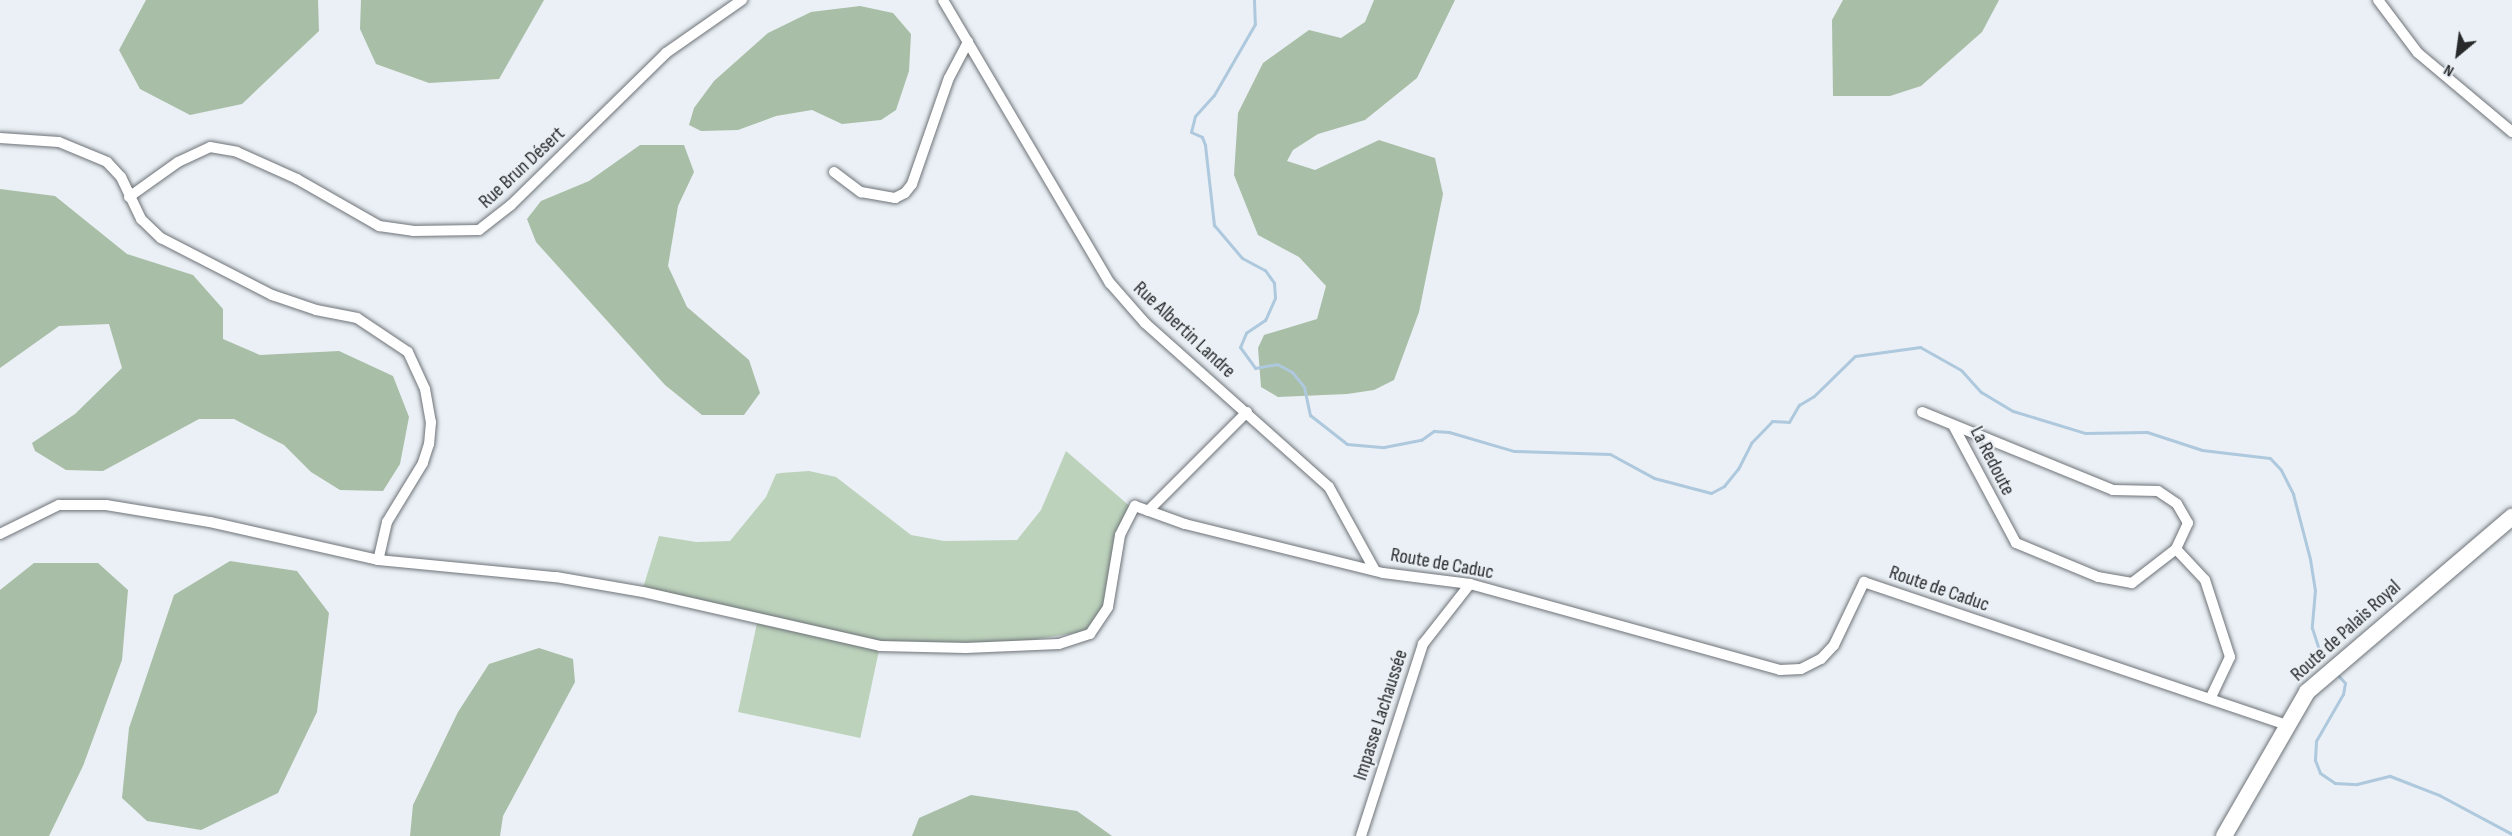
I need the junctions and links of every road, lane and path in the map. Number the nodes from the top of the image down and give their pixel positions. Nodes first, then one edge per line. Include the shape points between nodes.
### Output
1 (742, 0) edge
2 (943, 0) edge
3 (2378, 0) edge
4 (968, 42) junction
5 (2512, 132) edge
6 (0, 138) edge
7 (834, 172) dead end
8 (129, 197) junction
9 (1247, 412) junction
10 (1922, 412) dead end
11 (1954, 427) junction
12 (1148, 511) junction
13 (2512, 517) edge
14 (0, 534) edge
15 (2176, 549) junction
16 (378, 560) junction
17 (1374, 569) junction
18 (1470, 584) junction
19 (2211, 697) junction
20 (2286, 725) junction
21 (1361, 836) edge
22 (2224, 836) edge

1 - 8 street, Rue Brun Désert via 666,52 511,205 478,230 413,231 379,226 297,179 237,152 210,147 197,150
2 - 4 street, Rue Albertin Landre
3 - 5 street via 2418,53
4 - 7 street via 949,78 912,184 904,193 895,198 861,192
4 - 9 street, Rue Albertin Landre via 1110,283 1144,323
6 - 8 street via 59,142 78,148 107,162 121,177
8 - 16 street via 141,219 185,252 292,303 357,318 408,352 424,389 431,422 429,444 423,463 387,522
9 - 12 street
9 - 17 street, Rue Albertin Landre via 1329,487
10 - 11 street
11 - 15 street, La Redoute via 2113,490 2158,491 2177,504 2188,523
11 - 15 street, La Redoute via 2016,543 2098,577 2132,583
12 - 16 street via 1135,506 1128,515 1120,535 1108,607 1090,634 1059,644 880,646 644,592 556,578
12 - 17 street, Route de Caduc via 1185,524
13 - 20 main road, Route de Palais Royal via 2343,658 2307,692
14 - 16 street via 14,524 59,506 106,505 210,522
15 - 19 street via 2205,579 2230,657
17 - 18 street, Route de Caduc
18 - 19 street, Route de Caduc via 1779,670 1801,669 1821,659 1834,645 1864,582
18 - 21 street, Impasse Lachaussée via 1423,644
19 - 20 street, Route de Caduc
20 - 22 main road, Route de Palais Royal

